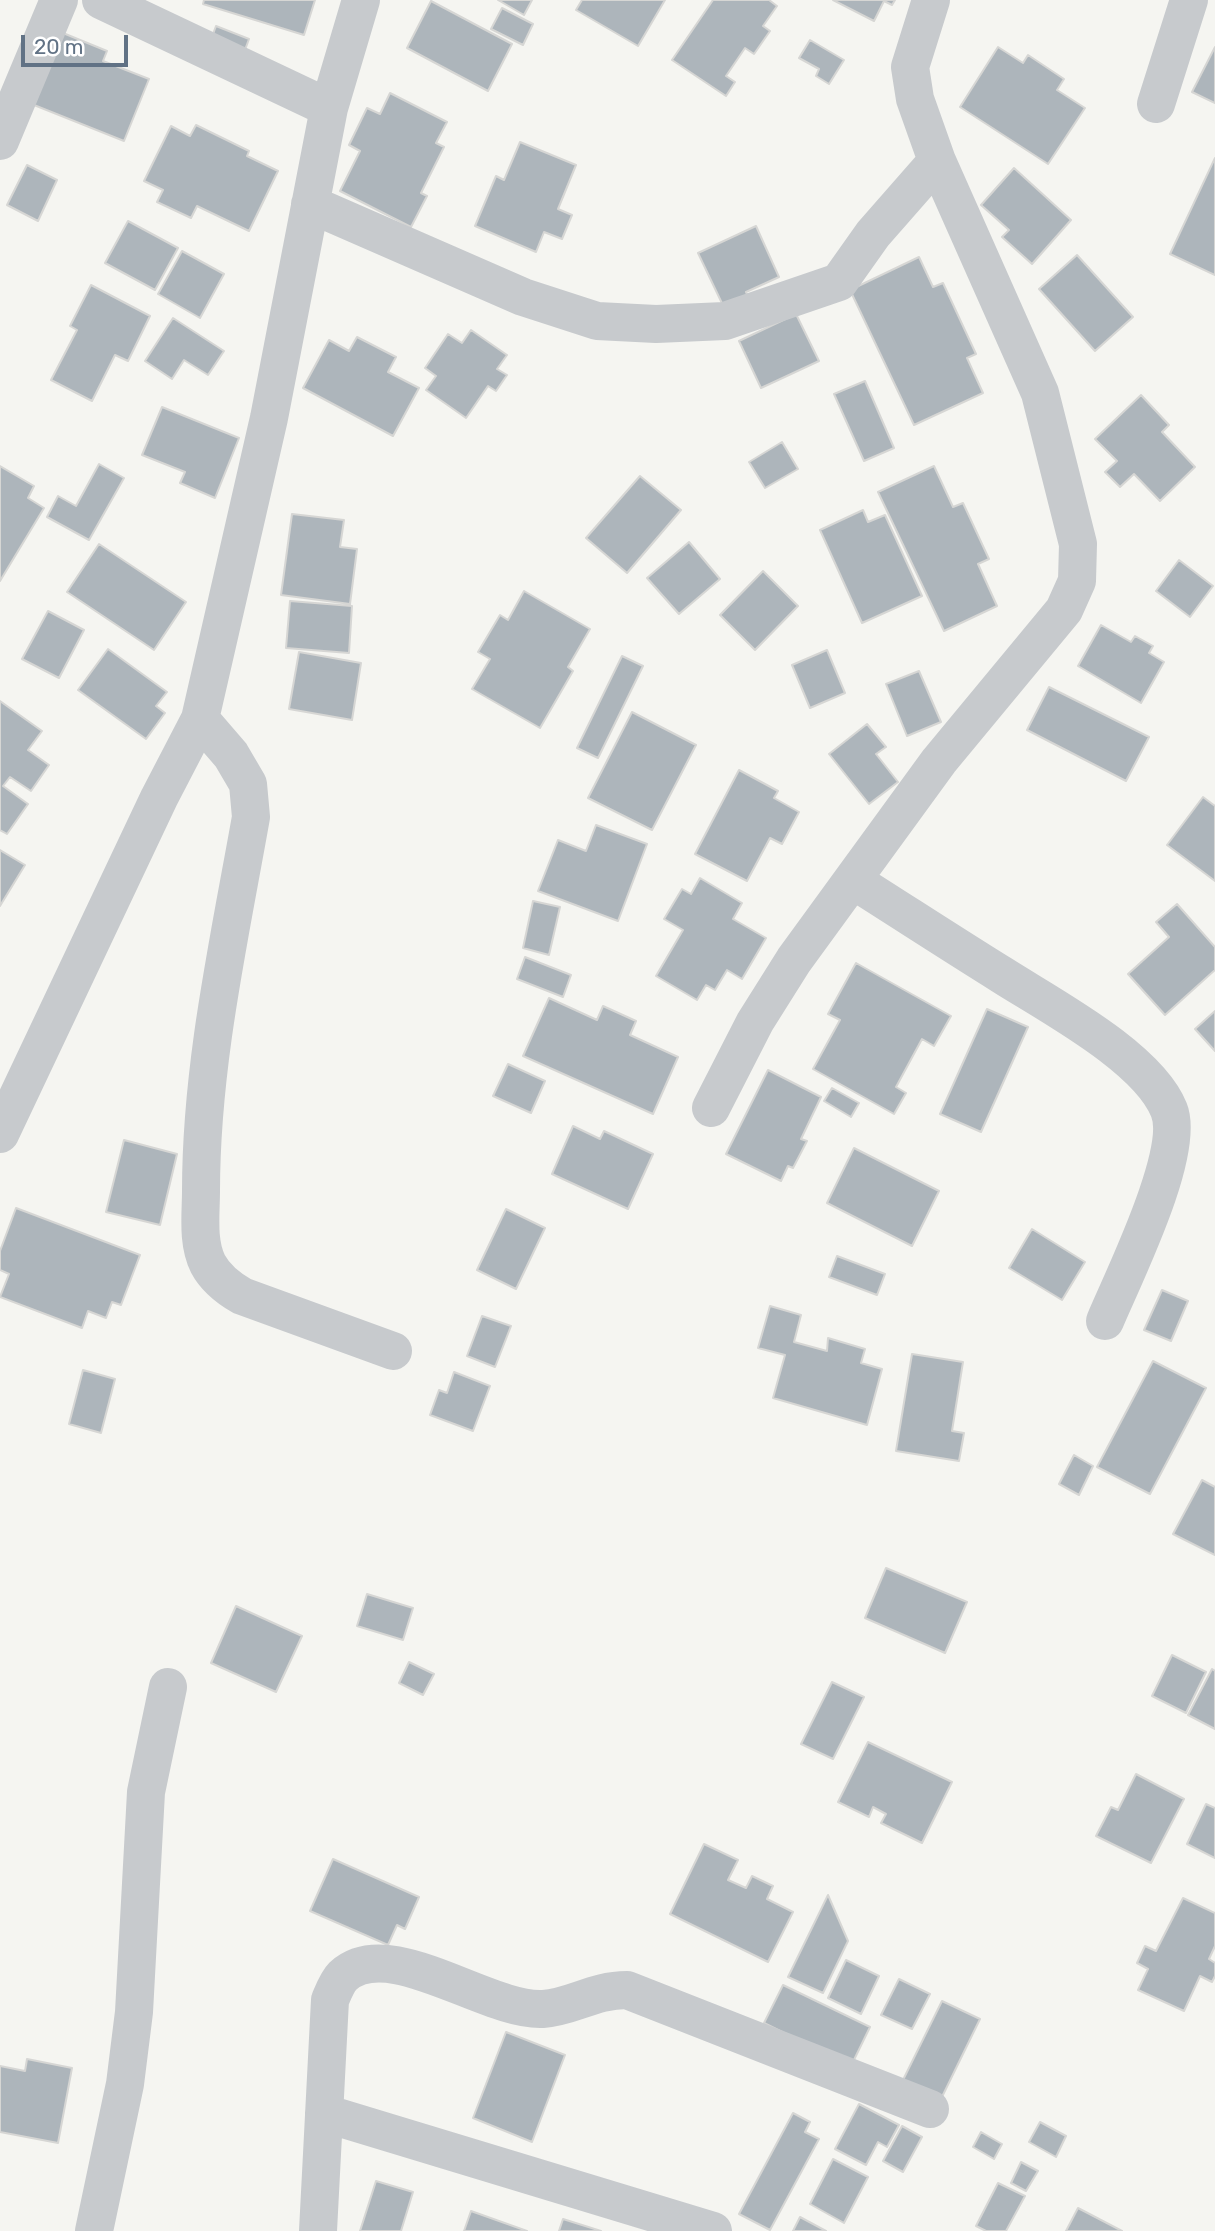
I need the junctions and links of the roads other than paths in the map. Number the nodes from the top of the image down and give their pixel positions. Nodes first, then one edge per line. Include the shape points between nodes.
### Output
1 (59, 0) edge
2 (101, 0) edge
3 (361, 0) edge
4 (930, 0) edge
5 (1189, 0) edge
6 (1156, 104) dead end
7 (329, 107) junction
8 (0, 141) edge
9 (937, 161) junction
10 (310, 204) junction
11 (200, 719) junction
12 (854, 881) junction
13 (710, 1108) dead end
14 (0, 1134) edge
15 (1105, 1321) dead end
16 (393, 1350) dead end
17 (168, 1687) dead end
18 (930, 2109) dead end
19 (324, 2113) junction
20 (94, 2231) edge
21 (318, 2231) edge
22 (713, 2231) edge

1 - 8 street
2 - 7 street
3 - 7 street
4 - 9 street via 910,67 915,99
5 - 6 street
7 - 10 street
9 - 10 street via 873,234 839,282 725,321 597,321 523,297
9 - 12 street via 1040,393 1078,544 1077,581 1064,610 939,761
10 - 11 street via 269,418
11 - 14 street
11 - 16 street via 231,755 248,784 251,817 207,1068 201,1236 208,1264 222,1283 242,1296
12 - 13 street via 761,1012
12 - 15 street via 1102,1039 1144,1075 1170,1111 1171,1145 1152,1210
17 - 20 street via 146,1792 134,2012 125,2084
18 - 19 street via 627,1990 603,1990 544,2009 514,2006 386,1962 363,1965 341,1977 330,2000
19 - 21 street
19 - 22 street

